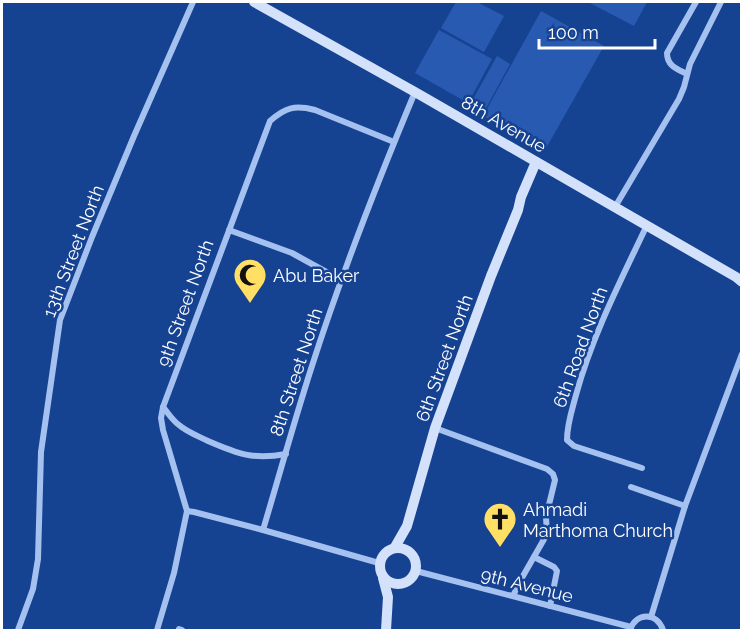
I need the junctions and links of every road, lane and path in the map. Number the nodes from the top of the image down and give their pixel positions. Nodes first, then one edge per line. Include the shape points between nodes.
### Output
1 (193, 2) edge
2 (254, 2) edge
3 (696, 2) edge
4 (721, 2) edge
5 (687, 74) junction
6 (416, 92) junction
7 (394, 142) junction
8 (539, 164) junction
9 (615, 207) junction
10 (646, 225) junction
11 (229, 230) junction
12 (740, 279) edge
13 (341, 280) junction
14 (741, 354) edge
15 (164, 407) junction
16 (435, 428) junction
17 (286, 454) junction
18 (642, 468) dead end
19 (631, 487) dead end
20 (685, 506) junction
21 (187, 511) junction
22 (410, 519) junction
23 (263, 530) junction
24 (395, 547) junction
25 (412, 553) junction
26 (534, 557) junction
27 (379, 563) junction
28 (416, 571) junction
29 (383, 576) junction
30 (401, 584) junction
31 (513, 596) junction
32 (550, 606) junction
33 (387, 614) junction
34 (651, 617) junction
35 (630, 629) edge
36 (18, 630) edge
37 (157, 630) edge
38 (387, 630) edge
39 (663, 630) edge

1 - 36 street, 13th Street North via 60,320 41,452 38,560 33,589
2 - 6 street, 8th Avenue
3 - 5 street via 667,57 670,64
4 - 5 street
5 - 9 street via 679,99
6 - 7 street, 8th Street North
6 - 8 street, 8th Avenue
7 - 11 street, 9th Street North via 315,110 301,106 284,110 270,121
7 - 13 street, 8th Street North
8 - 9 street, 8th Avenue
8 - 16 street, 6th Street North via 491,276
9 - 10 street, 8th Avenue
10 - 12 street, 8th Avenue
10 - 18 street, 6th Road North via 581,378 567,429 567,440 574,446
11 - 13 street via 292,253
11 - 15 street, 9th Street North
13 - 17 street, 8th Street North
14 - 20 street
15 - 17 street via 178,425 231,452 268,457
15 - 21 street, 9th Street North via 163,430
16 - 22 street, 6th Street North
16 - 26 street via 553,474 545,520 547,534
17 - 23 street, 8th Street North
19 - 20 street
20 - 34 street
21 - 23 street
21 - 37 street, 9th Street North
22 - 24 street, 6th Street North
22 - 25 street, 6th Street North
23 - 27 street
24 - 25 street
24 - 27 street via 384,553
25 - 28 street
26 - 31 street
26 - 32 street via 557,571
27 - 29 street
28 - 30 street
28 - 31 street, 9th Avenue
29 - 30 street
29 - 33 street
30 - 33 street
31 - 32 street, 9th Avenue
32 - 35 street, 9th Avenue
33 - 38 street
34 - 35 street via 640,618
34 - 39 street

